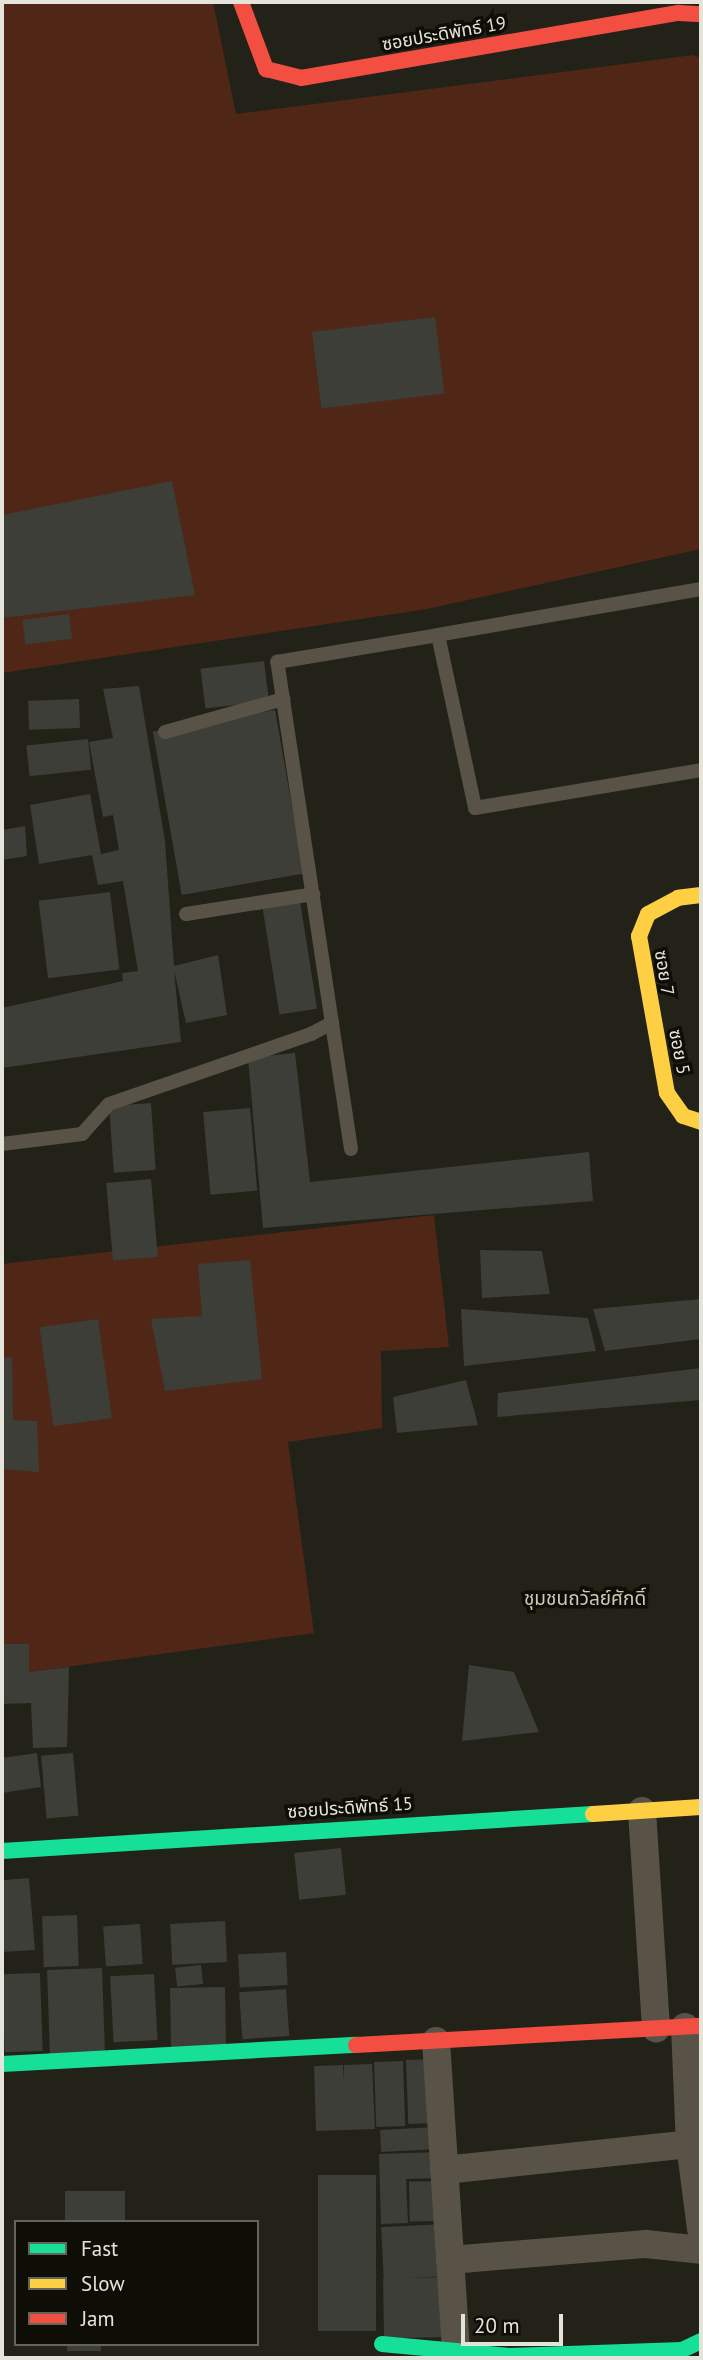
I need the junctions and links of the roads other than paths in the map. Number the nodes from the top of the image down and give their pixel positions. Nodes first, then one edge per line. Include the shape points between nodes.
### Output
1 (241, 2) edge
2 (701, 14) edge
3 (701, 589) edge
4 (438, 635) junction
5 (283, 699) junction
6 (165, 732) dead end
7 (701, 770) edge
8 (313, 894) junction
9 (701, 895) edge
10 (186, 914) dead end
11 (652, 1013) joint
12 (332, 1023) junction
13 (701, 1122) edge
14 (2, 1144) edge
15 (351, 1149) dead end
16 (701, 1807) edge
17 (642, 1811) junction
18 (2, 1851) edge
19 (693, 2026) edge
20 (656, 2029) junction
21 (436, 2041) junction
22 (2, 2064) edge
23 (690, 2144) junction
24 (444, 2170) junction
25 (701, 2229) edge
26 (701, 2250) edge
27 (450, 2260) junction
28 (701, 2341) edge
29 (382, 2344) dead end
30 (456, 2353) junction
31 (498, 2357) edge

1 - 2 street, ซอยประดิพัทธ์ 19 via 266,69 301,78 679,13
3 - 4 lane
4 - 5 lane via 277,662
4 - 7 lane via 475,808
5 - 6 lane
5 - 8 lane
8 - 10 lane
8 - 12 lane
9 - 11 street, ซอย 7 via 678,898 648,914 639,936
11 - 13 street, ซอย 5 via 667,1093 683,1116
12 - 14 lane via 109,1104 82,1134
12 - 15 lane
16 - 17 street, ซอยประดิพัทธ์ 15
17 - 18 street, ซอยประดิพัทธ์ 15
17 - 20 street
19 - 20 street
19 - 23 street
20 - 21 street
21 - 22 street
21 - 24 street
23 - 24 street
23 - 25 street
24 - 27 street
26 - 27 street via 646,2244
27 - 30 street
28 - 31 street via 681,2350
29 - 30 street
30 - 31 street

